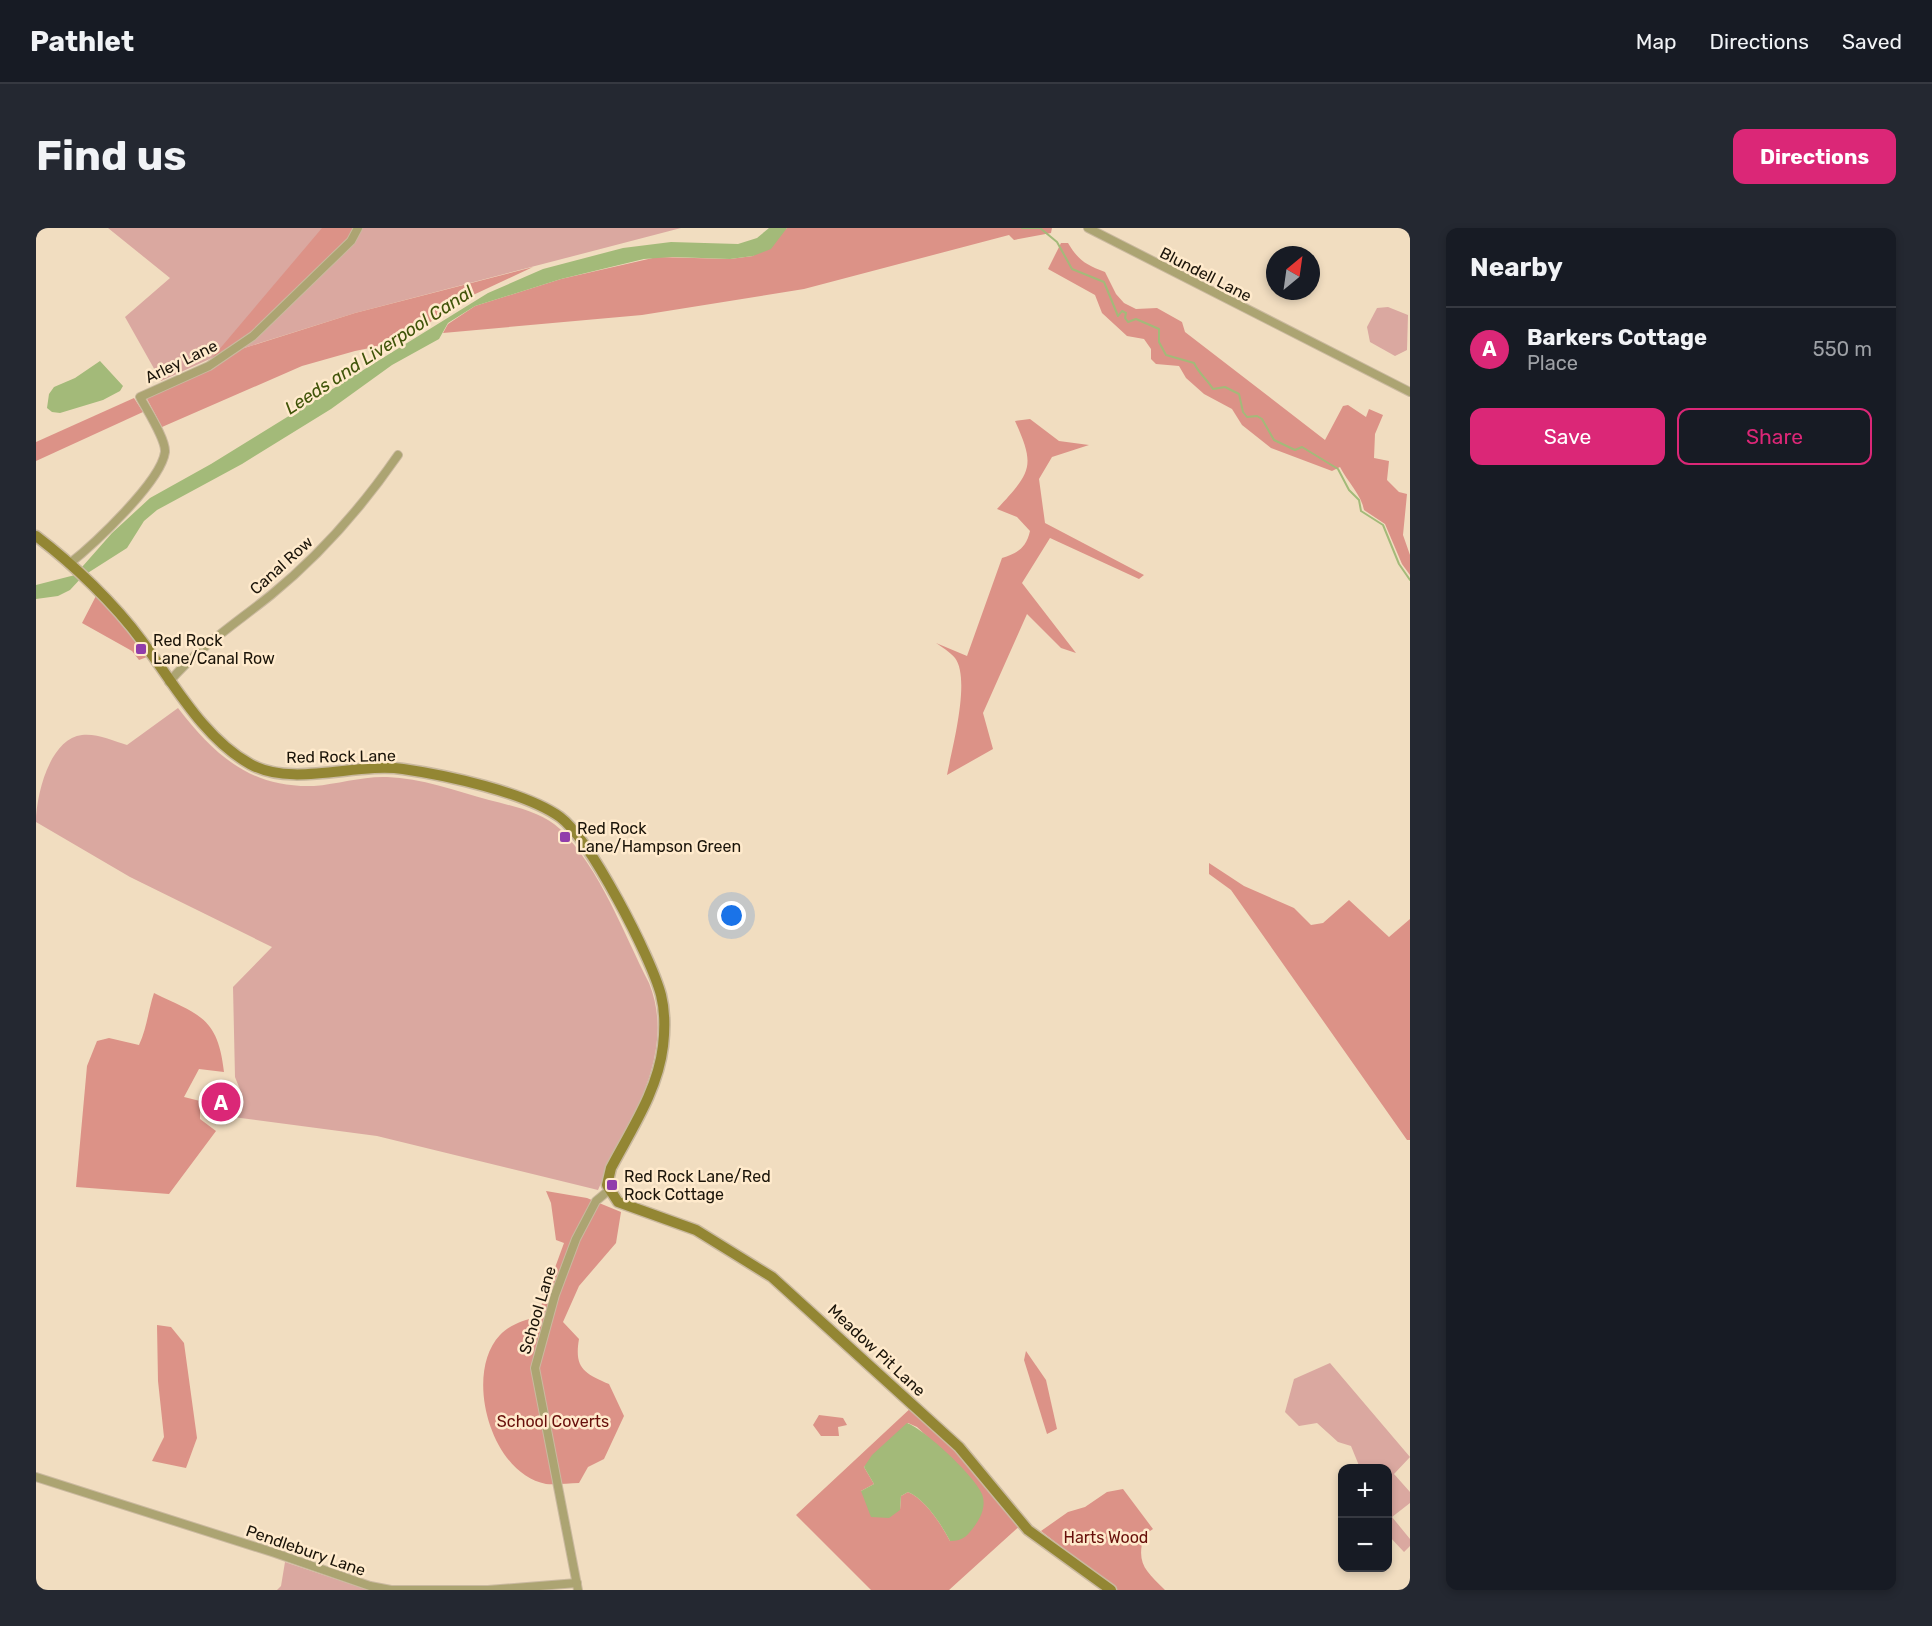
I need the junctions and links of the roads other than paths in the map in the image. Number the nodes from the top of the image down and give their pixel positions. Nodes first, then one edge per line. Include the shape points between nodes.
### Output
1 (358, 228) edge
2 (1088, 228) edge
3 (1410, 392) edge
4 (398, 455) dead end
5 (36, 536) edge
6 (75, 571) junction
7 (169, 682) junction
8 (608, 1191) junction
9 (36, 1477) edge
10 (577, 1587) edge
11 (1111, 1590) edge

1 - 6 street, Arley Lane via 351,241 254,336 209,366 140,397 165,451 146,487
2 - 3 street, Blundell Lane
4 - 7 street, Canal Row via 344,525 307,562
5 - 6 main road, Red Rock Lane
6 - 7 main road, Red Rock Lane via 125,619
7 - 8 main road, Red Rock Lane via 220,739 254,767 317,774 401,769 458,779 538,805 560,817 580,839 654,974 664,1022 659,1070 611,1168 606,1180
8 - 10 street, School Lane via 596,1201 576,1239 555,1295 535,1368
8 - 11 main road, Meadow Pit Lane via 618,1202 718,1241 772,1277 959,1447 1028,1530
9 - 10 street, Pendlebury Lane via 370,1586 391,1590

